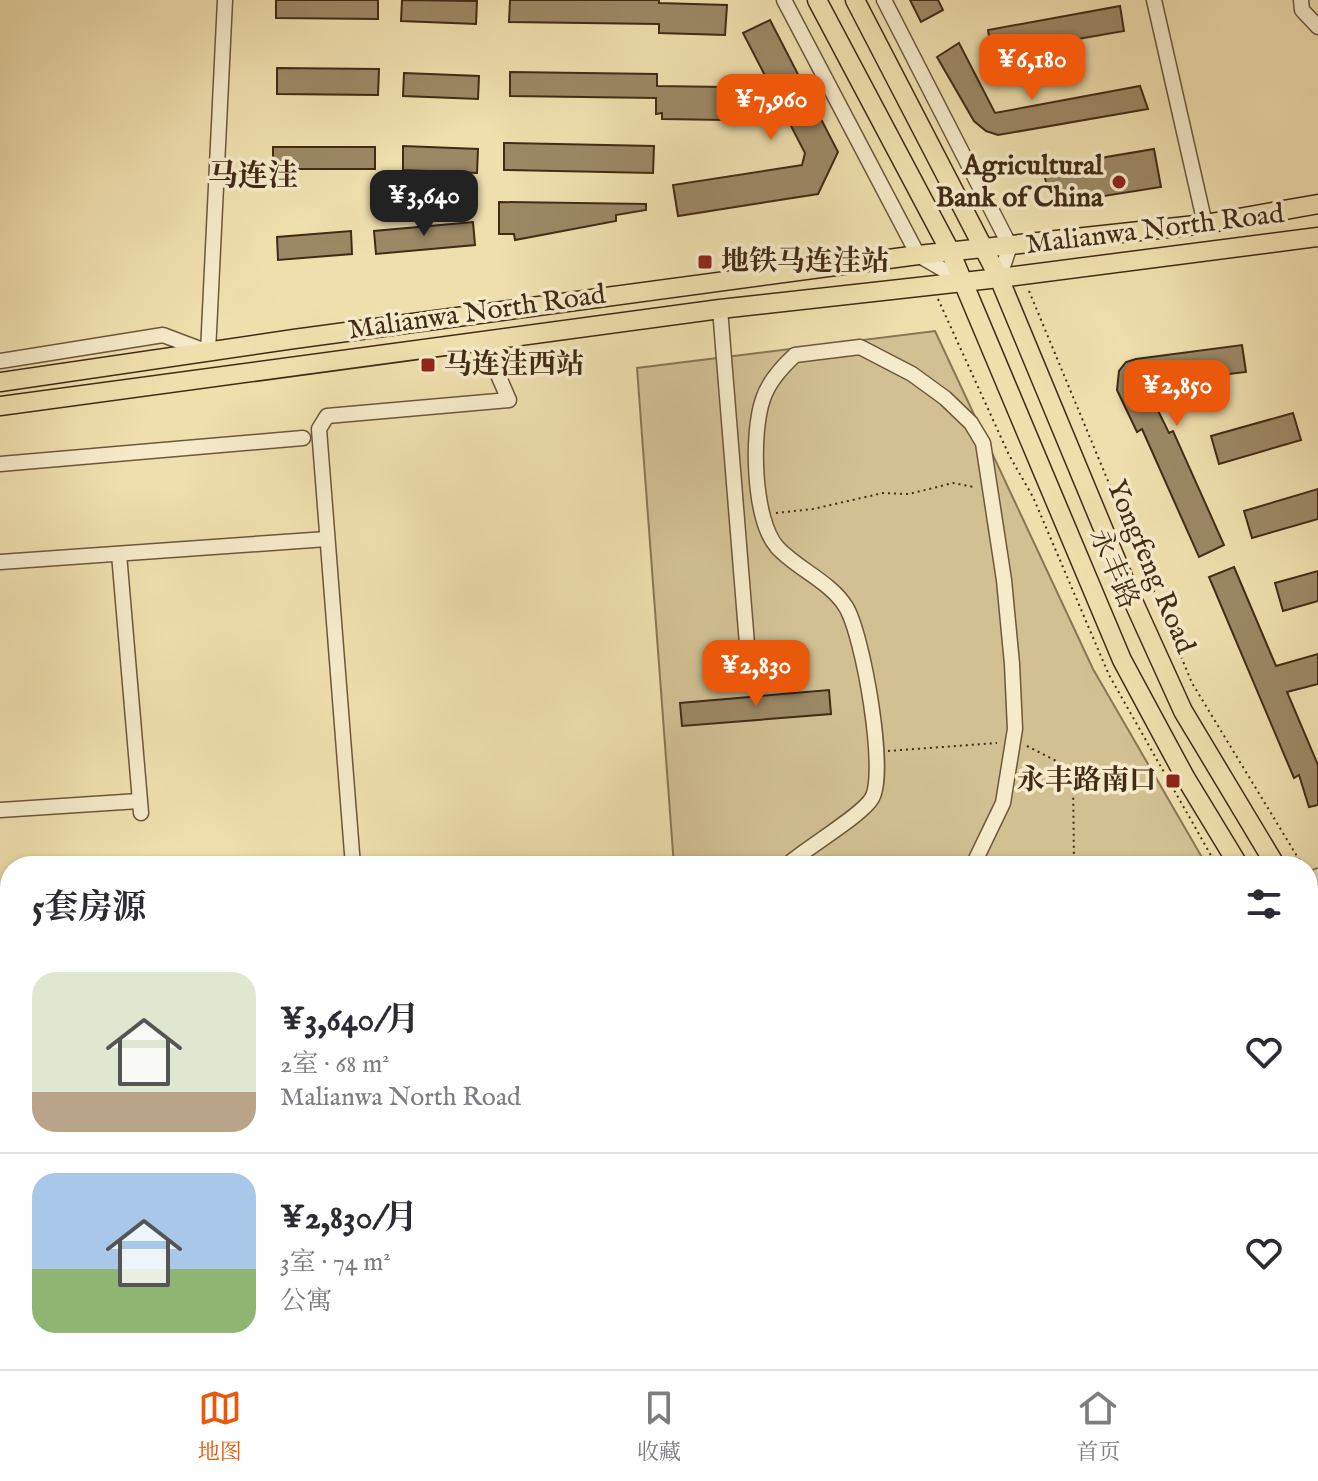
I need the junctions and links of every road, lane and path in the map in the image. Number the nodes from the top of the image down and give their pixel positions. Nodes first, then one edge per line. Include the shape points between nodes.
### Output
1 (225, 0) edge
2 (784, 0) edge
3 (817, 0) edge
4 (855, 0) edge
5 (884, 0) edge
6 (1154, 0) edge
7 (1301, 0) edge
8 (1318, 27) edge
9 (1318, 204) edge
10 (1205, 224) junction
11 (1318, 237) edge
12 (1010, 246) junction
13 (985, 249) junction
14 (950, 251) junction
15 (918, 255) junction
16 (1022, 275) junction
17 (999, 278) junction
18 (963, 281) junction
19 (932, 285) junction
20 (720, 309) junction
21 (501, 338) junction
22 (208, 352) junction
23 (0, 361) edge
24 (0, 382) edge
25 (0, 406) edge
26 (303, 438) dead end
27 (0, 464) edge
28 (991, 487) junction
29 (763, 514) junction
30 (327, 539) junction
31 (119, 554) junction
32 (0, 562) edge
33 (749, 669) dead end
34 (0, 810) edge
35 (352, 856) edge
36 (796, 856) edge
37 (977, 856) edge
38 (1211, 856) edge
39 (1233, 856) edge
40 (1270, 856) edge
41 (1297, 856) edge

1 - 22 street
2 - 15 street
3 - 14 main road, 永丰路
4 - 13 main road, Yongfeng Road
5 - 12 street
6 - 10 street
7 - 8 street via 1302,10
9 - 10 main road, Malianwa North Road
10 - 12 main road, Malianwa North Road
11 - 16 main road, Malianwa North Road
12 - 13 main road, Malianwa North Road
12 - 17 street
13 - 14 main road, Malianwa North Road
13 - 17 main road, Yongfeng Road
14 - 15 main road, Malianwa North Road
14 - 18 main road, 永丰路
15 - 18 street
15 - 22 main road, Malianwa North Road
16 - 17 main road, Malianwa North Road
16 - 41 path via 1192,683
17 - 18 main road, Malianwa North Road
17 - 40 main road, Yongfeng Road via 1157,657 1183,711
18 - 19 main road, Malianwa North Road
18 - 39 main road, 永丰路 via 1122,660
19 - 20 main road, Malianwa North Road
19 - 38 path via 1033,497 1109,675
20 - 21 main road, Malianwa North Road
20 - 33 street
21 - 25 main road, Malianwa North Road
21 - 30 street via 495,368 509,400 327,416 319,429
22 - 23 street via 163,335
22 - 24 main road, Malianwa North Road
26 - 27 street
28 - 29 path via 953,483
28 - 29 street via 983,443 971,423 912,374 860,347 795,355 764,395 757,419
28 - 37 street via 1015,729 1003,803
29 - 36 street via 776,546 846,606 865,662 872,705 872,799
30 - 31 street
30 - 35 street
31 - 32 street
31 - 34 street via 140,807

